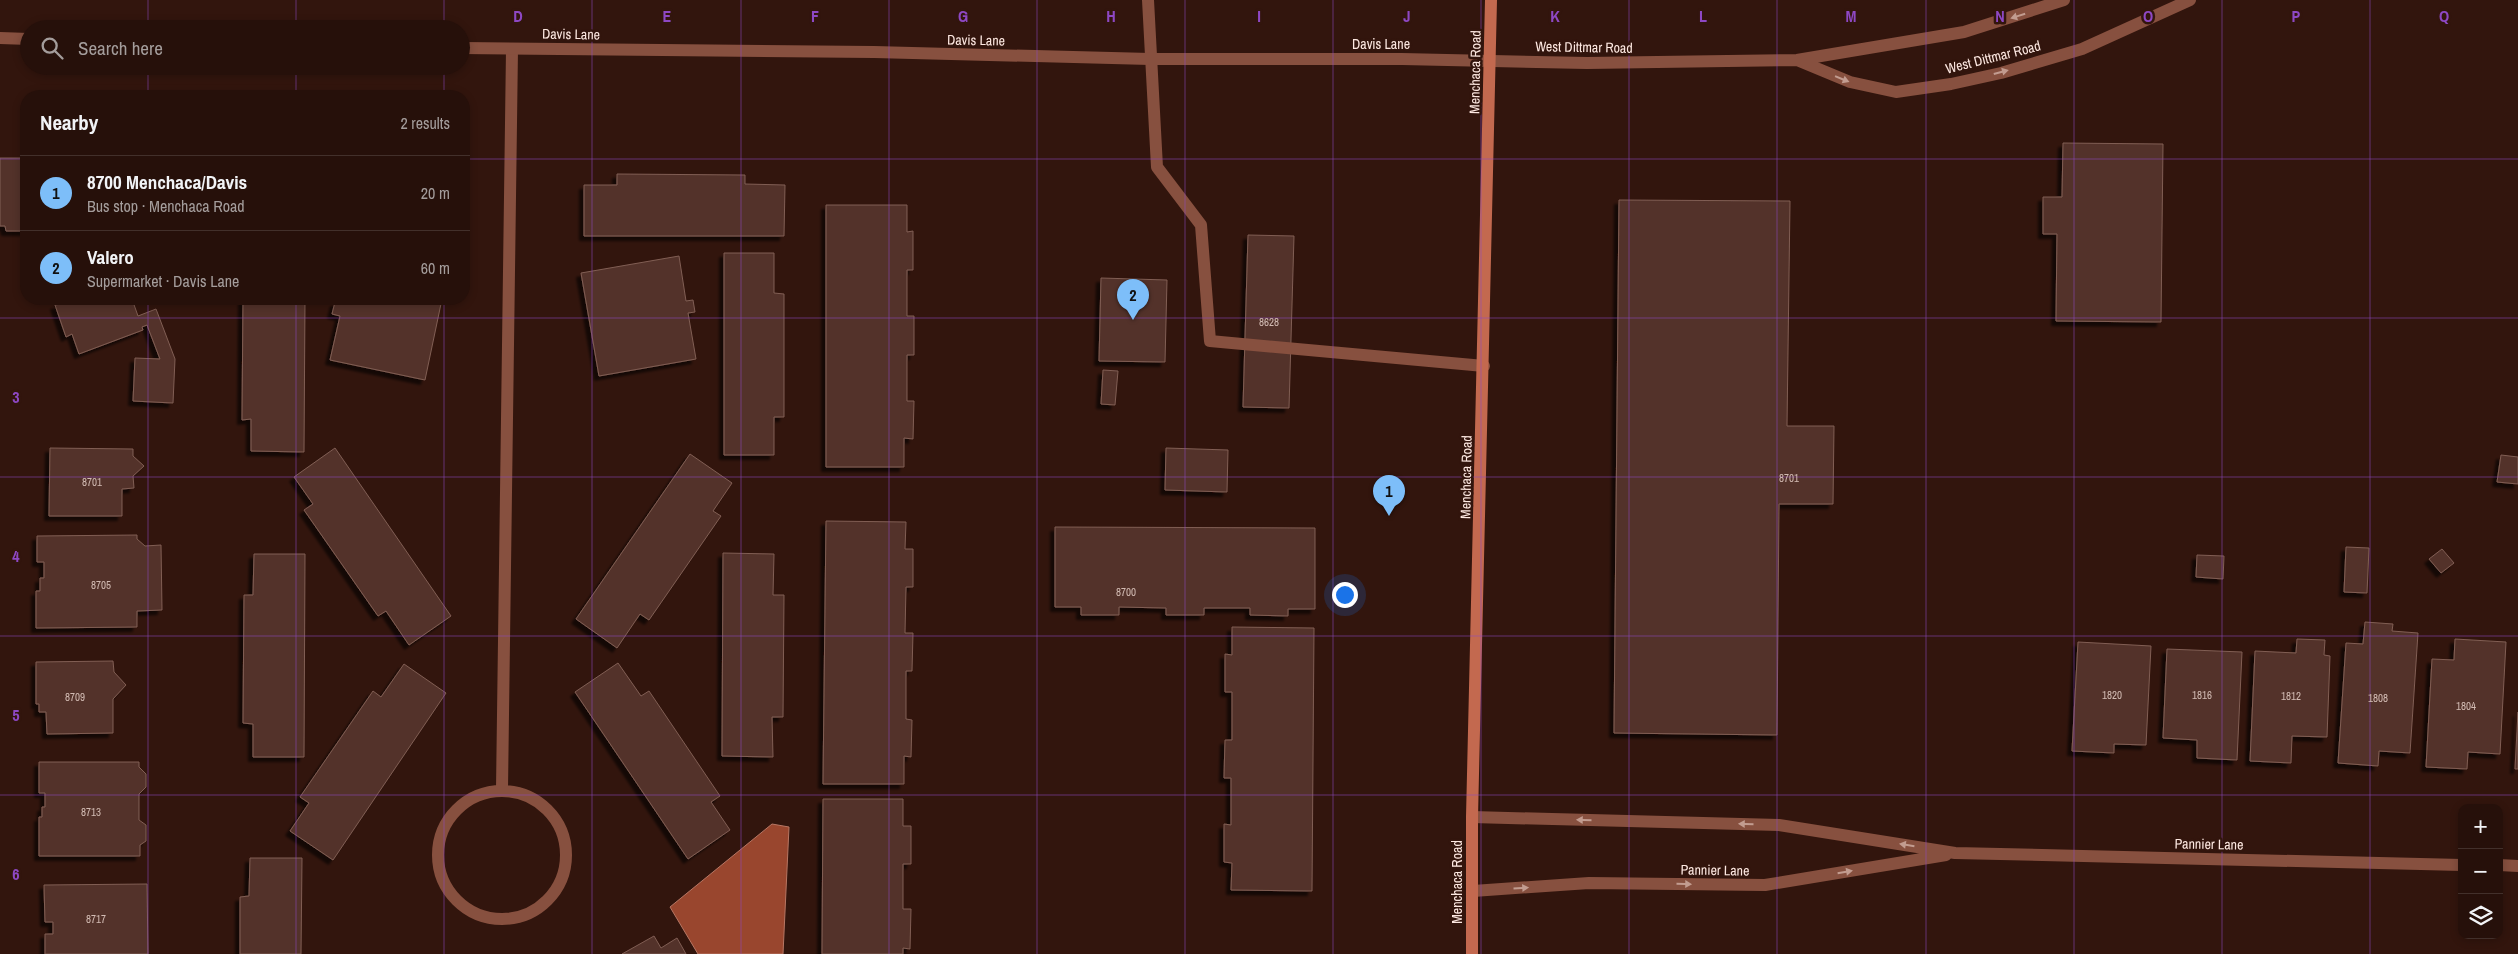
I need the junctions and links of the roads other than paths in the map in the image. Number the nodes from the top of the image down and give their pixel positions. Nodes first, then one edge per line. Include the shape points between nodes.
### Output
1 (1148, 0) edge
2 (1491, 0) edge
3 (2064, 0) edge
4 (2190, 0) edge
5 (0, 38) edge
6 (20, 39) edge
7 (470, 48) edge
8 (512, 48) junction
9 (1150, 59) junction
10 (1490, 60) junction
11 (1797, 60) junction
12 (1484, 366) junction
13 (502, 789) junction
14 (1472, 817) junction
15 (1955, 853) junction
16 (2458, 865) edge
17 (2503, 865) edge
18 (2518, 866) edge
19 (1473, 891) junction
20 (1472, 954) edge

1 - 9 street
2 - 10 main road, Menchaca Road
3 -> 11 street, West Dittmar Road via 1964,32
11 -> 4 street, West Dittmar Road via 1850,82 1896,92 1951,84 2082,49
5 - 6 street
7 - 8 street, Davis Lane
8 - 9 street, Davis Lane
8 - 13 street
9 - 10 street, Davis Lane
9 - 12 street via 1158,168 1201,225 1210,342
10 - 11 street, West Dittmar Road via 1587,63
10 - 12 main road, Menchaca Road
12 - 14 main road, Menchaca Road
13 - 13 street via 464,801 440,832 438,873 456,904 489,920 525,917 554,896 568,862 562,826 537,799
15 -> 14 street, Pannier Lane via 1780,825
14 - 19 main road, Menchaca Road
15 - 16 street, Pannier Lane
19 -> 15 street, Pannier Lane via 1589,883 1765,885
17 - 18 street
19 - 20 main road, Menchaca Road

